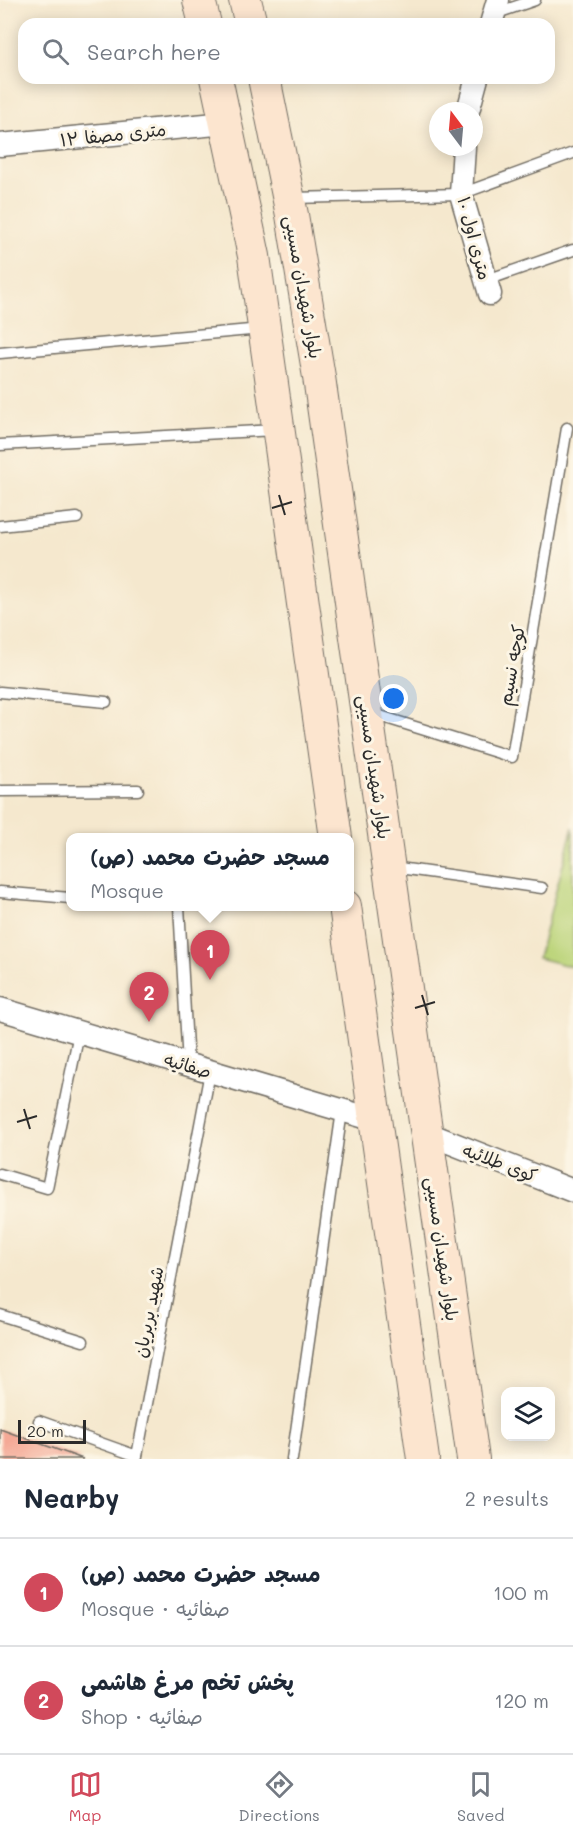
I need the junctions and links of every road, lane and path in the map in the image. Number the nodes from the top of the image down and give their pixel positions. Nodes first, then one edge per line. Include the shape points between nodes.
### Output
1 (199, 0) edge
2 (244, 0) edge
3 (535, 0) edge
4 (494, 13) edge
5 (204, 18) edge
6 (249, 18) edge
7 (217, 84) edge
8 (265, 84) edge
9 (475, 84) edge
10 (470, 102) edge
11 (226, 123) junction
12 (0, 145) edge
13 (573, 153) edge
14 (463, 156) edge
15 (461, 194) junction
16 (288, 198) junction
17 (573, 250) edge
18 (488, 287) joint
19 (265, 329) junction
20 (0, 353) edge
21 (567, 428) dead end
22 (279, 430) junction
23 (0, 445) edge
24 (77, 518) dead end
25 (0, 526) edge
26 (0, 692) edge
27 (106, 702) dead end
28 (367, 712) junction
29 (138, 790) dead end
30 (0, 791) edge
31 (335, 833) edge
32 (389, 866) junction
33 (542, 888) dead end
34 (0, 892) edge
35 (66, 898) edge
36 (180, 911) edge
37 (346, 911) edge
38 (0, 1009) edge
39 (80, 1033) junction
40 (199, 1068) junction
41 (342, 1111) junction
42 (375, 1120) junction
43 (426, 1133) junction
44 (0, 1174) edge
45 (573, 1191) edge
46 (0, 1315) edge
47 (83, 1341) dead end
48 (39, 1421) dead end
49 (292, 1459) edge
50 (423, 1459) edge
51 (473, 1459) edge

1 - 5 main road
2 - 6 main road
3 - 4 lane
7 - 11 main road
8 - 16 main road, بلوار شهیدان مسیبی
9 - 10 street
11 - 12 street, ۱۲ متری مصفا
11 - 19 main road
13 - 15 lane
14 - 15 street, ۱۰ متری اول
15 - 16 lane
15 - 18 street, ۱۰ متری اول
16 - 28 main road, بلوار شهیدان مسیبی via 319,377
17 - 18 lane
19 - 20 lane
19 - 22 main road
21 - 28 lane, کوچه نسیم via 512,757
22 - 23 lane
22 - 31 main road
24 - 25 lane
26 - 27 lane
28 - 32 main road, بلوار شهیدان مسیبی
29 - 30 lane
32 - 33 lane
32 - 43 main road, بلوار شهیدان مسیبی
34 - 35 lane
36 - 40 lane
37 - 42 main road
38 - 39 street, صفائیه
39 - 40 street, صفائیه
39 - 44 lane via 47,1188
40 - 41 street, صفائیه
40 - 48 lane, شهید بربریان via 137,1456
41 - 42 street, صفائیه
41 - 49 lane
42 - 50 main road
43 - 45 street, کوی طلائیه
43 - 51 main road, بلوار شهیدان مسیبی
46 - 47 lane

